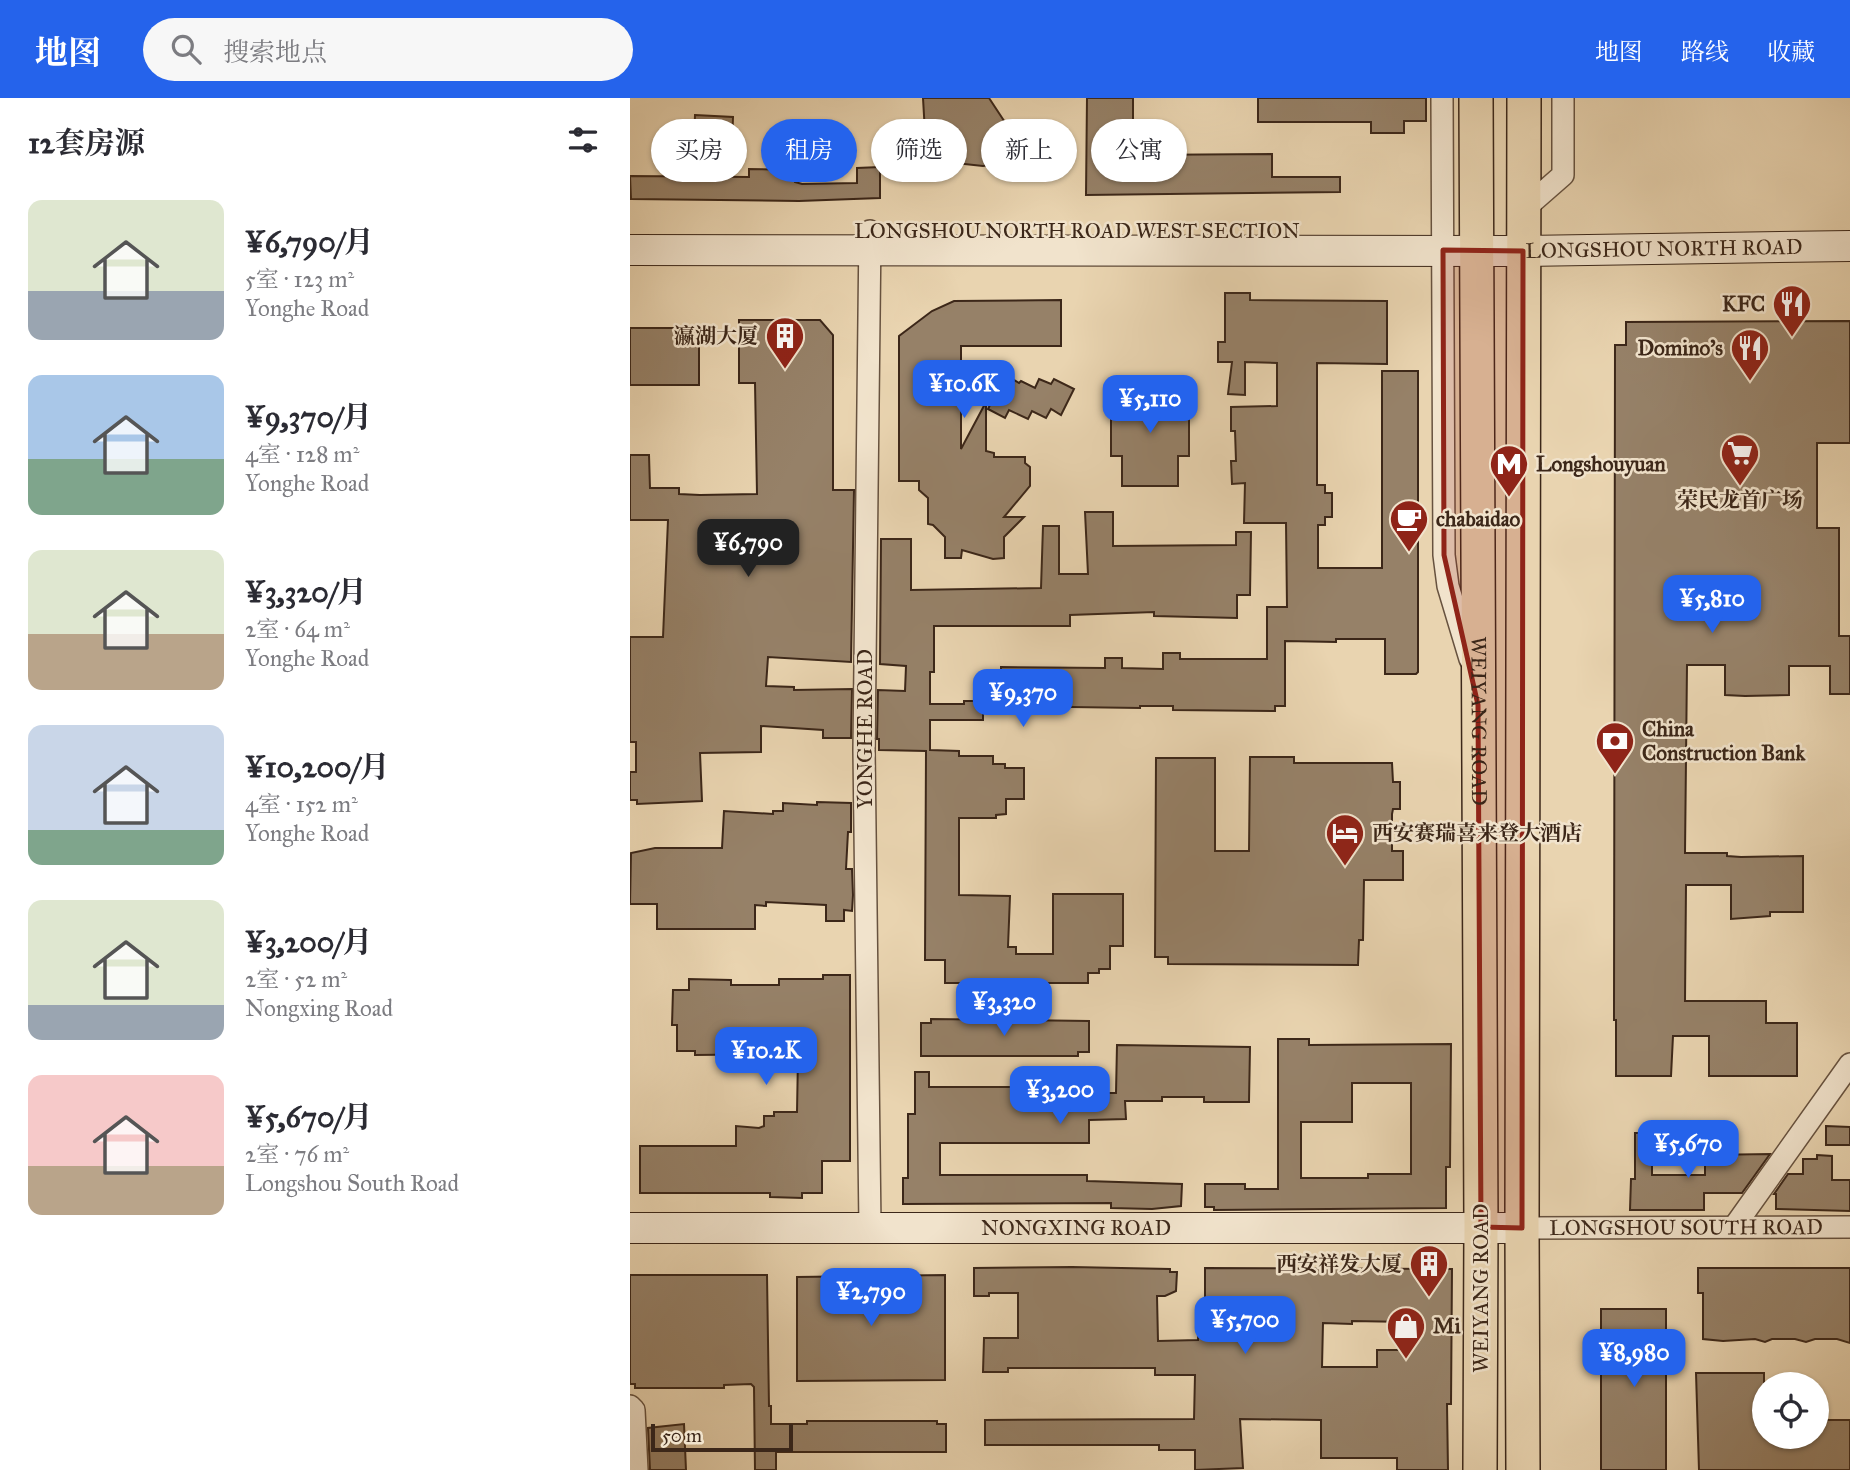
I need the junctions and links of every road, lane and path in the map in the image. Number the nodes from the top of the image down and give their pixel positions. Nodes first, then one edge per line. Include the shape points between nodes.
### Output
1 (1442, 98) edge
2 (1476, 98) edge
3 (1524, 98) edge
4 (1563, 98) edge
5 (630, 230) edge
6 (1523, 231) junction
7 (1478, 240) junction
8 (870, 241) junction
9 (1443, 241) junction
10 (1850, 246) edge
11 (630, 250) edge
12 (1478, 705) junction
13 (1850, 1064) edge
14 (870, 1227) junction
15 (1481, 1227) junction
16 (1734, 1227) junction
17 (1850, 1227) edge
18 (630, 1228) edge
19 (1522, 1228) junction
20 (630, 1406) edge
21 (637, 1470) edge
22 (1480, 1470) edge
23 (1523, 1470) edge

1 - 9 street
2 - 7 main road, WEIYANG ROAD
3 - 6 main road, WEIYANG ROAD
4 - 6 street via 1563,175
5 - 8 street, LONGSHOU NORTH ROAD WEST SECTION
6 - 7 street, LONGSHOU NORTH ROAD WEST SECTION
6 - 10 street, LONGSHOU NORTH ROAD
6 - 19 main road, WEIYANG ROAD
7 - 9 street, LONGSHOU NORTH ROAD WEST SECTION
7 - 12 main road, WEIYANG ROAD
8 - 9 street, LONGSHOU NORTH ROAD WEST SECTION
8 - 11 street, LONGSHOU NORTH ROAD WEST SECTION
8 - 14 street, YONGHE ROAD via 864,750
9 - 12 street via 1444,555
12 - 15 main road, WEIYANG ROAD
13 - 16 street
14 - 15 street, NONGXING ROAD
14 - 18 street, NONGXING ROAD
15 - 19 street, NONGXING ROAD
15 - 22 main road, WEIYANG ROAD
16 - 17 street, LONGSHOU SOUTH ROAD
16 - 19 street, LONGSHOU SOUTH ROAD
19 - 23 main road, WEIYANG ROAD
20 - 21 street via 634,1410

